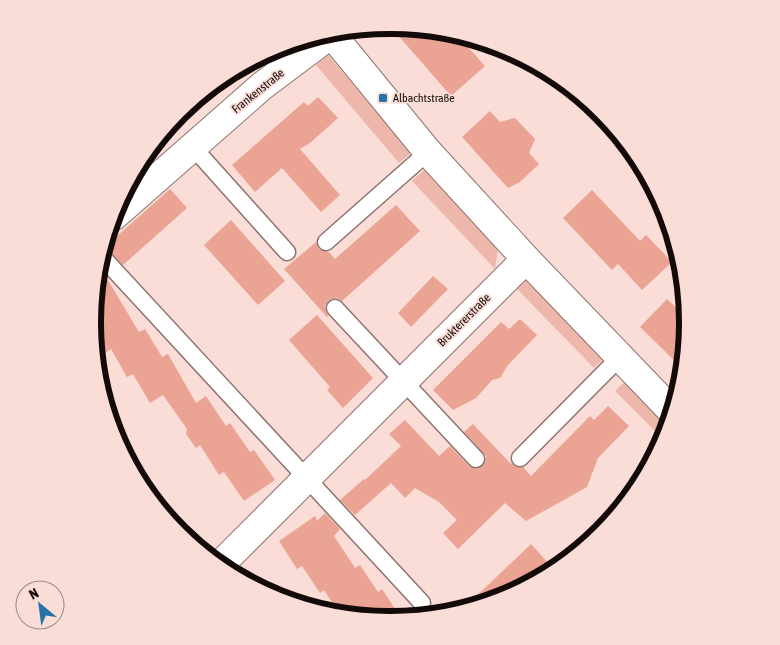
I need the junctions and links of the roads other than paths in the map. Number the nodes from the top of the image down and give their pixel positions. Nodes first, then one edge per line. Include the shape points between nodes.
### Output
1 (334, 39) edge
2 (320, 43) edge
3 (192, 146) junction
4 (428, 152) junction
5 (126, 205) edge
6 (326, 242) dead end
7 (287, 252) dead end
8 (526, 258) junction
9 (108, 263) edge
10 (335, 308) dead end
11 (620, 357) junction
12 (402, 382) junction
13 (666, 405) edge
14 (520, 458) dead end
15 (476, 459) dead end
16 (307, 479) junction
17 (225, 560) edge
18 (422, 603) dead end

1 - 4 street
2 - 3 street, Frankenstraße via 262,86
3 - 5 street, Frankenstraße
3 - 7 lane
4 - 6 lane
4 - 8 street
8 - 11 street
8 - 12 street, Bruktererstraße
9 - 16 lane
10 - 12 lane
11 - 13 street
11 - 14 lane
12 - 15 lane
12 - 16 street, Bruktererstraße
16 - 17 street, Bruktererstraße
16 - 18 lane

